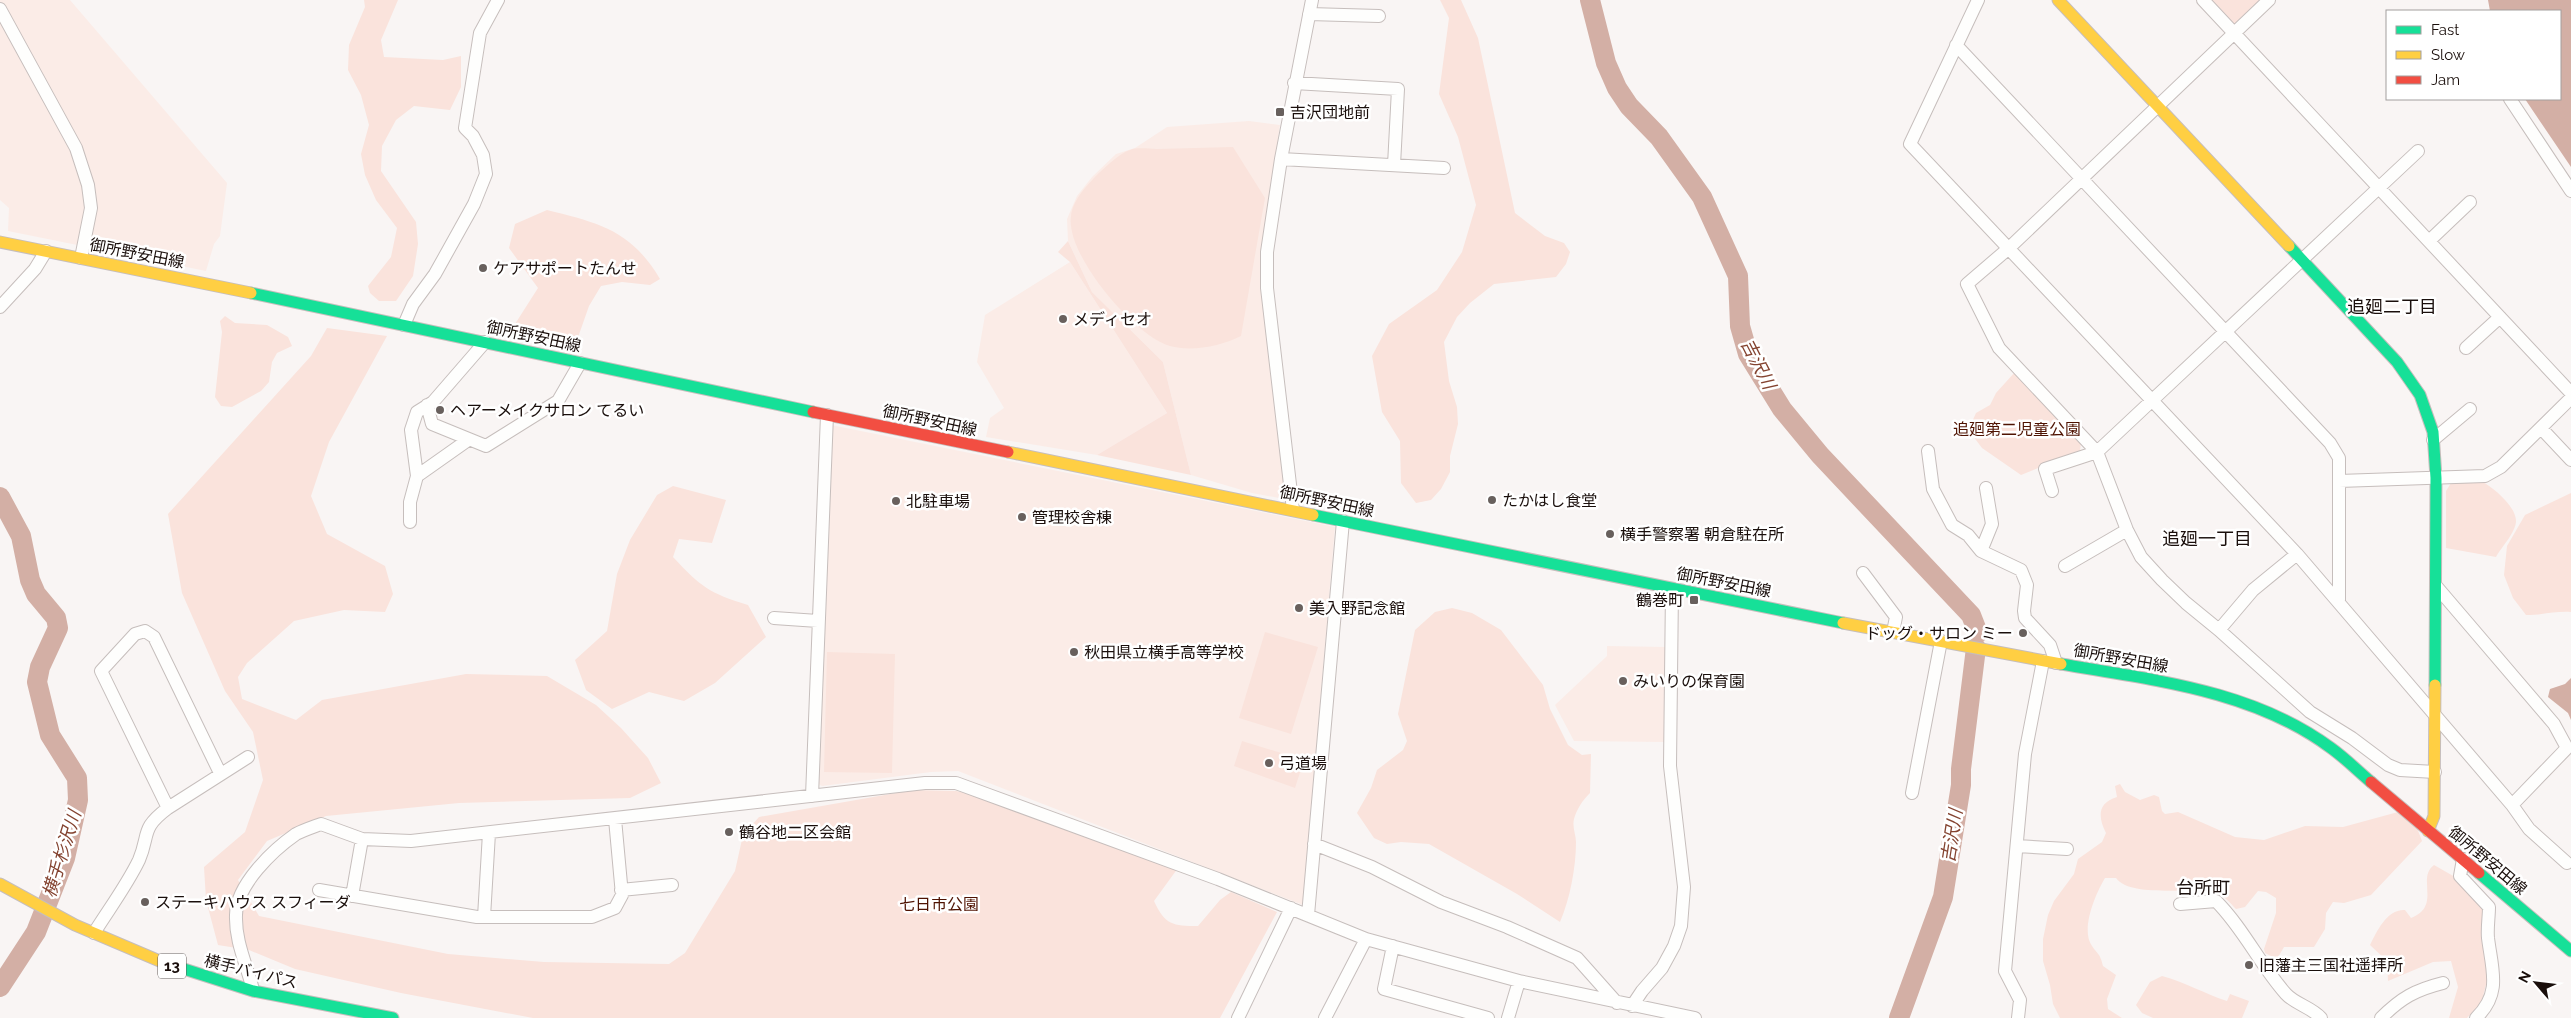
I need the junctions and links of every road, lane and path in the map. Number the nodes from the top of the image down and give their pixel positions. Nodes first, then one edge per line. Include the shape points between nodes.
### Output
1 (498, 0) edge
2 (1312, 0) edge
3 (1978, 0) edge
4 (2058, 0) edge
5 (2203, 0) edge
6 (2269, 0) edge
7 (0, 9) edge
8 (1309, 14) junction
9 (1379, 16) dead end
10 (2234, 34) junction
11 (1956, 45) junction
12 (1294, 83) junction
13 (2511, 100) edge
14 (2157, 105) junction
15 (2418, 151) dead end
16 (1281, 159) junction
17 (1394, 165) junction
18 (1444, 168) dead end
19 (2082, 178) junction
20 (2378, 187) junction
21 (2571, 191) edge
22 (2470, 202) dead end
23 (2429, 241) junction
24 (0, 242) edge
25 (2009, 248) junction
26 (46, 251) junction
27 (81, 258) junction
28 (2302, 259) junction
29 (0, 307) edge
30 (2500, 317) junction
31 (404, 325) junction
32 (2226, 332) junction
33 (485, 342) junction
34 (2466, 348) dead end
35 (580, 363) junction
36 (2571, 393) edge
37 (2571, 398) edge
38 (2151, 400) junction
39 (427, 405) junction
40 (2470, 409) dead end
41 (827, 415) junction
42 (2541, 428) junction
43 (468, 440) junction
44 (2433, 440) junction
45 (1928, 451) dead end
46 (2097, 452) junction
47 (2571, 460) edge
48 (417, 476) junction
49 (2436, 478) junction
50 (2339, 480) junction
51 (1986, 488) dead end
52 (2052, 491) dead end
53 (1293, 510) junction
54 (1343, 521) junction
55 (410, 522) dead end
56 (2127, 530) junction
57 (1981, 551) junction
58 (2297, 554) junction
59 (2065, 566) dead end
60 (1863, 573) dead end
61 (2436, 586) junction
62 (1672, 588) junction
63 (2338, 600) junction
64 (774, 618) dead end
65 (818, 621) junction
66 (2219, 630) junction
67 (1893, 632) junction
68 (1941, 642) junction
69 (2050, 662) junction
70 (2436, 718) junction
71 (248, 757) dead end
72 (2435, 772) junction
73 (220, 773) junction
74 (1912, 793) dead end
75 (812, 796) junction
76 (2512, 805) junction
77 (168, 808) junction
78 (615, 819) junction
79 (2428, 831) junction
80 (489, 833) junction
81 (362, 839) junction
82 (1314, 844) junction
83 (2016, 846) junction
84 (2067, 849) dead end
85 (2463, 859) junction
86 (2567, 863) dead end
87 (0, 884) edge
88 (672, 885) dead end
89 (319, 890) dead end
90 (621, 890) junction
91 (352, 896) junction
92 (2180, 904) dead end
93 (1291, 908) junction
94 (1308, 915) junction
95 (484, 917) junction
96 (94, 933) junction
97 (1366, 939) junction
98 (1393, 946) junction
99 (2571, 951) edge
100 (1519, 981) junction
101 (2443, 983) dead end
102 (253, 990) junction
103 (1617, 1003) junction
104 (1632, 1006) junction
105 (392, 1018) edge
106 (1238, 1018) edge
107 (1325, 1018) edge
108 (1488, 1018) edge
109 (1508, 1018) edge
110 (1696, 1018) edge
111 (2018, 1018) edge
112 (2321, 1018) edge
113 (2381, 1018) edge
114 (2476, 1018) edge

1 - 31 street via 480,33 465,128 483,155 486,174 474,204 436,274 412,304
2 - 8 street
3 - 11 street
4 - 14 main road
5 - 10 street
6 - 10 street
7 - 27 street via 76,148 88,185 91,208
8 - 9 street
8 - 12 street
10 - 14 street
10 - 20 street
11 - 19 street
11 - 25 street via 1910,144
12 - 16 street
12 - 17 street via 1398,89
13 - 21 street
14 - 19 street
14 - 28 main road
15 - 20 street
16 - 17 street
16 - 53 street via 1267,252 1267,288
17 - 18 street
19 - 25 street
19 - 32 street
20 - 23 street
20 - 28 street
22 - 23 street
23 - 30 street
24 - 26 main road, 御所野安田線
25 - 38 street
25 - 46 street via 1967,284 1999,348
26 - 27 main road, 御所野安田線
26 - 29 street via 35,269
27 - 31 main road, 御所野安田線
28 - 32 street
28 - 44 main road via 2397,362 2420,395
30 - 34 street
30 - 36 street
31 - 33 main road, 御所野安田線
32 - 38 street
32 - 50 street via 2330,443 2339,458
33 - 35 main road, 御所野安田線
33 - 39 street
35 - 41 main road, 御所野安田線
35 - 43 street via 558,402 486,446
37 - 42 street
38 - 46 street
38 - 58 street
39 - 43 street via 432,424
39 - 48 street via 418,412 410,430
40 - 44 street
41 - 53 main road, 御所野安田線
41 - 65 street
42 - 47 street
42 - 49 street via 2501,467 2485,476
43 - 48 street
44 - 49 main road
45 - 57 street via 1933,489 1948,518
46 - 52 street via 2045,469
46 - 56 street
48 - 55 street via 410,502
49 - 50 street
49 - 61 main road
50 - 63 street
51 - 57 street via 1992,524
53 - 54 main road, 御所野安田線
54 - 62 main road, 御所野安田線
54 - 82 street
56 - 59 street
56 - 66 street via 2141,557 2162,580
57 - 69 street via 2021,570 2028,585 2025,618 2050,645
58 - 63 street
58 - 66 street via 2253,590
60 - 67 street via 1896,617
61 - 70 main road
61 - 76 street via 2554,724 2568,748
62 - 67 main road, 御所野安田線
62 - 104 street via 1670,766 1684,887 1681,926 1662,968
63 - 70 street
64 - 65 street
65 - 75 street
66 - 72 street via 2310,712 2388,765 2400,770
67 - 68 main road, 御所野安田線
68 - 69 main road, 御所野安田線
68 - 74 street
69 - 79 main road, 御所野安田線 via 2183,685 2231,698 2291,724 2330,747
69 - 83 street via 2025,754
70 - 72 main road
70 - 76 street
71 - 73 street
72 - 79 main road via 2434,816
73 - 77 street
73 - 77 street via 154,637 146,631 135,634 101,671
75 - 78 street
75 - 93 street via 925,783 956,783
76 - 86 street via 2529,829
77 - 96 street via 154,819 144,836 139,859
78 - 80 street
78 - 90 street
79 - 85 main road, 御所野安田線
80 - 81 street via 411,841
80 - 95 street
81 - 91 street
81 - 102 street via 321,824 298,833 276,849 248,882 237,899 236,915 240,950
82 - 94 street
82 - 103 street via 1372,867 1441,902 1577,958
83 - 84 street
83 - 111 street via 2005,970 2020,1000
85 - 99 main road, 御所野安田線
85 - 114 street via 2460,876 2489,907 2488,936 2494,979 2486,1009
87 - 96 main road, 横手バイパス / 13
88 - 90 street
89 - 91 street
90 - 95 street via 622,895 615,908 592,917
91 - 95 street
92 - 112 street via 2216,901 2288,997 2313,1009
93 - 94 street
93 - 106 street
94 - 97 street
96 - 102 main road, 横手バイパス / 13 via 143,956
97 - 98 street
97 - 107 street
98 - 100 street
98 - 108 street via 1384,989
100 - 103 street
100 - 109 street
101 - 113 street via 2419,989 2398,1001
102 - 105 main road, 横手バイパス / 13
103 - 104 street
104 - 110 street

